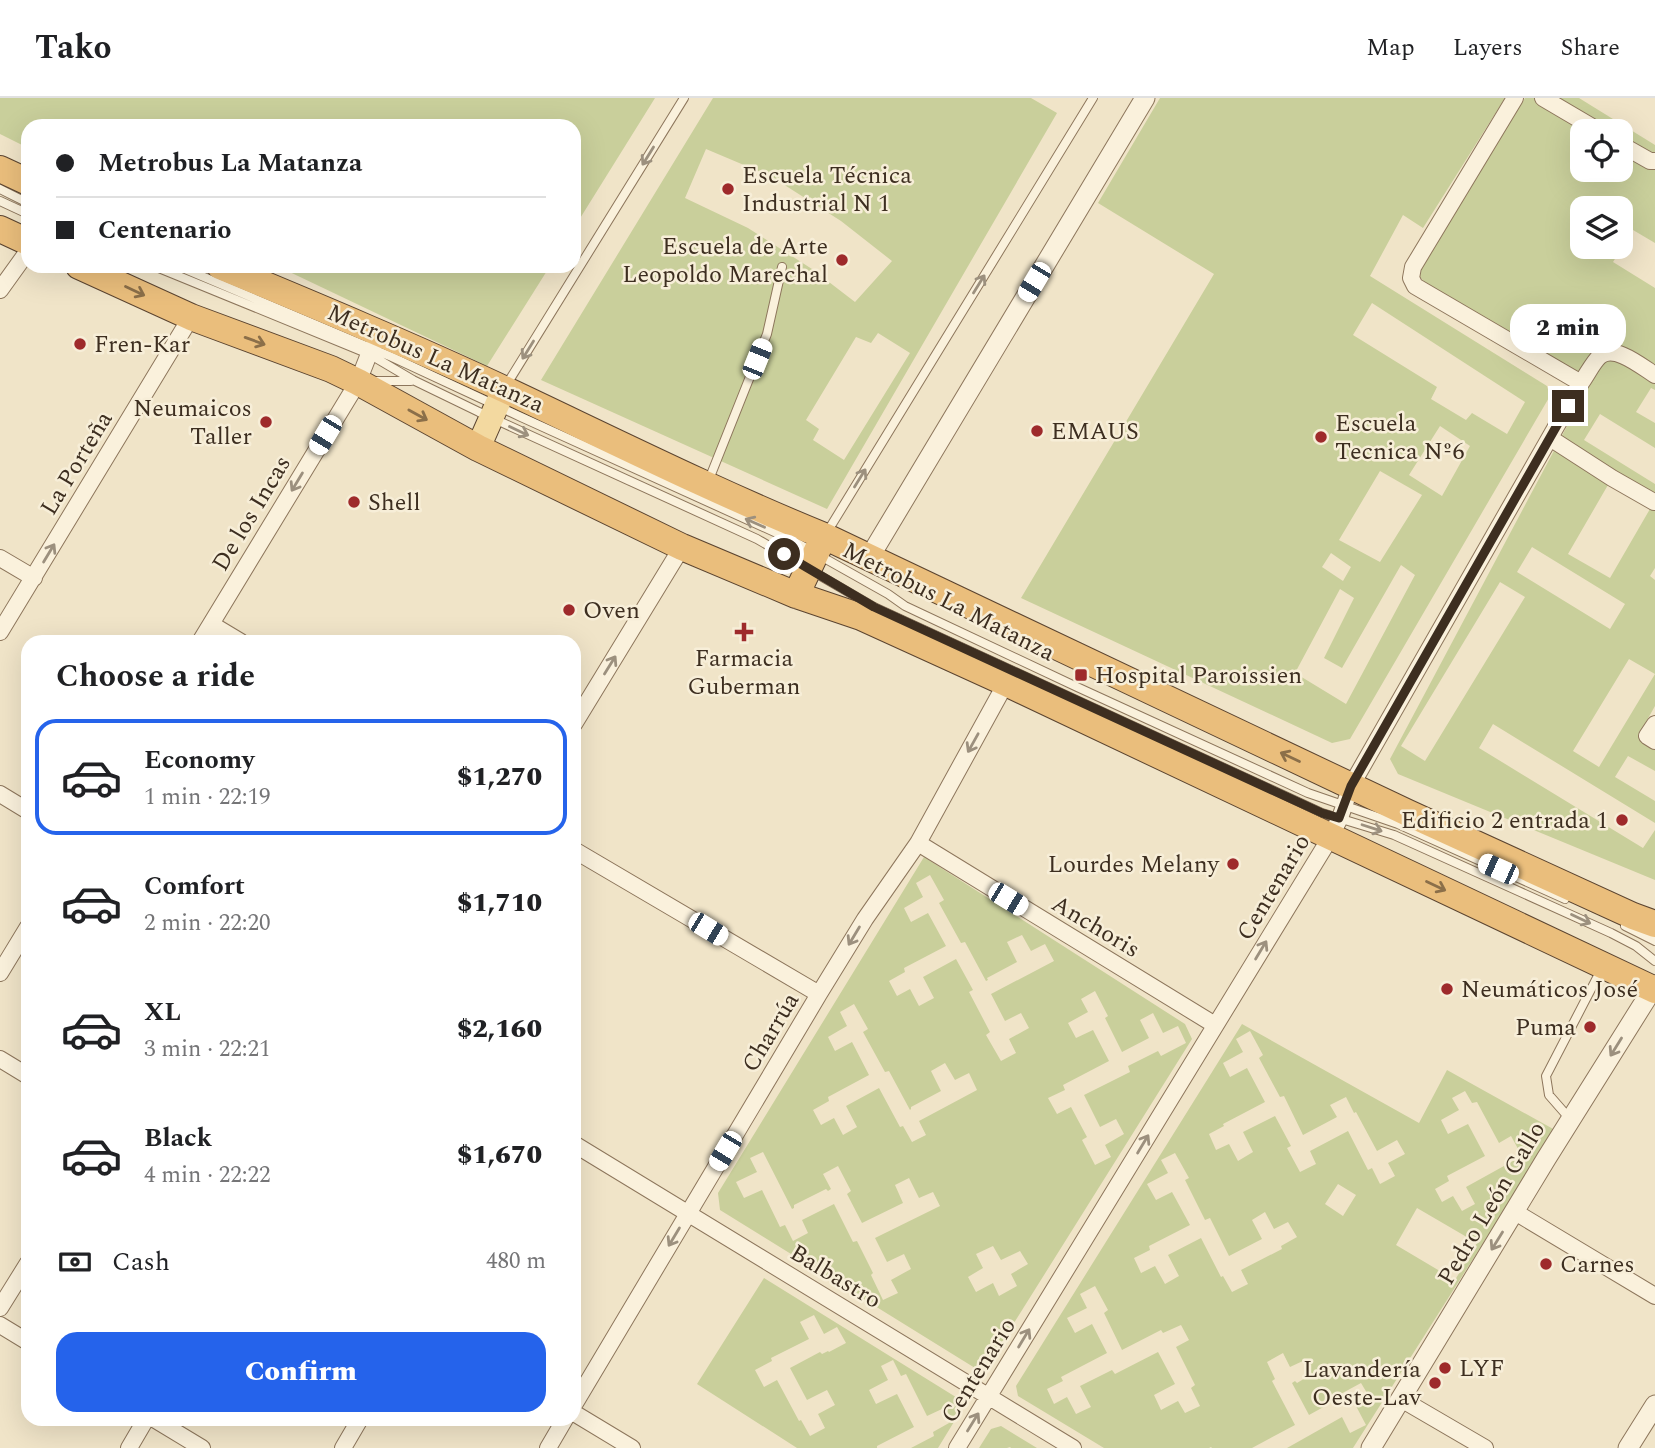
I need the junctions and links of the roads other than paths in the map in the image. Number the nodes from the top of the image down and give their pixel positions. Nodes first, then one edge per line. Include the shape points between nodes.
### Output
1 (684, 98) edge
2 (1093, 98) edge
3 (1145, 98) edge
4 (1515, 98) edge
5 (1543, 98) edge
6 (1579, 119) edge
7 (1633, 151) edge
8 (1655, 161) edge
9 (0, 169) edge
10 (21, 178) edge
11 (0, 190) edge
12 (21, 200) edge
13 (0, 201) edge
14 (21, 211) edge
15 (0, 229) edge
16 (21, 239) edge
17 (21, 261) edge
18 (581, 267) edge
19 (782, 267) dead end
20 (94, 273) edge
21 (173, 273) edge
22 (577, 273) edge
23 (220, 277) edge
24 (0, 290) edge
25 (191, 317) junction
26 (374, 345) junction
27 (1655, 375) edge
28 (413, 380) junction
29 (358, 382) junction
30 (1581, 383) junction
31 (497, 404) junction
32 (1550, 438) junction
33 (478, 448) junction
34 (707, 485) junction
35 (1654, 502) edge
36 (682, 547) junction
37 (816, 553) junction
38 (0, 558) edge
39 (869, 558) junction
40 (34, 578) junction
41 (796, 594) junction
42 (211, 624) junction
43 (0, 632) edge
44 (204, 635) edge
45 (230, 635) edge
46 (1006, 683) junction
47 (581, 713) edge
48 (1655, 724) edge
49 (1655, 741) edge
50 (0, 794) edge
51 (21, 807) edge
52 (1341, 811) junction
53 (918, 843) junction
54 (581, 854) edge
55 (1574, 903) dead end
56 (1612, 920) dead end
57 (1655, 924) edge
58 (21, 939) edge
59 (1655, 941) edge
60 (1655, 961) edge
61 (1603, 965) junction
62 (0, 974) edge
63 (1654, 988) edge
64 (819, 994) junction
65 (1215, 1025) junction
66 (0, 1059) edge
67 (21, 1072) edge
68 (1570, 1120) junction
69 (581, 1148) edge
70 (1515, 1212) junction
71 (688, 1213) junction
72 (21, 1274) edge
73 (1655, 1296) edge
74 (0, 1308) edge
75 (0, 1325) edge
76 (21, 1338) edge
77 (581, 1393) edge
78 (989, 1396) junction
79 (1401, 1399) junction
80 (1655, 1405) edge
81 (581, 1417) edge
82 (142, 1426) edge
83 (166, 1426) edge
84 (356, 1426) edge
85 (561, 1426) edge
86 (129, 1448) edge
87 (202, 1448) edge
88 (343, 1448) edge
89 (548, 1448) edge
90 (632, 1448) edge
91 (957, 1448) edge
92 (1073, 1448) edge
93 (1371, 1448) edge
94 (1485, 1448) edge
95 (1628, 1448) edge

1 -> 18 lane
37 -> 2 lane
3 - 39 street
4 - 30 street via 1413,267 1411,278 1415,286
5 - 6 street
7 - 8 street
9 - 10 highway
11 - 12 lane
13 - 14 lane
15 - 16 highway
17 - 24 street
19 - 34 lane via 767,334
20 -> 25 highway
21 - 26 lane, Metrobus La Matanza
22 -> 31 lane
23 - 26 highway
25 -> 29 highway
40 -> 25 street, La Porteña
26 - 28 lane, Metrobus La Matanza
26 - 29 street, De los Incas
26 - 31 highway
27 - 30 street, Centenario via 1623,355 1608,352
28 - 29 lane, Metrobus La Matanza
28 - 31 lane, Metrobus La Matanza
29 -> 33 highway
29 -> 42 street, De los Incas
30 - 32 street, Centenario
31 - 33 main road
31 - 34 highway
37 -> 31 lane, Metrobus La Matanza
31 -> 37 lane, Metrobus La Matanza via 757,540
32 - 35 street
32 - 52 street, Centenario
33 - 36 highway
34 - 37 highway via 751,507
36 - 41 highway
47 -> 36 street
37 - 39 highway
37 - 41 highway
37 - 52 lane, Metrobus La Matanza via 905,606
37 - 52 lane, Metrobus La Matanza via 874,607 1322,813
38 - 40 street
52 -> 39 highway
40 - 43 street, La Porteña
41 - 46 highway via 861,617
42 - 44 street, De los Incas
42 - 45 street
46 - 52 highway
46 -> 53 street, Charrúa
48 - 49 street via 1647,736
50 - 51 street
52 - 55 lane, Metrobus La Matanza via 1398,824
52 - 57 highway
52 -> 60 lane, Metrobus La Matanza via 1611,933
52 -> 61 highway
65 -> 52 street, Centenario
53 -> 64 street, Charrúa
53 - 65 street, Anchoris
54 - 64 street
56 - 59 lane
58 - 62 street
61 - 63 highway
61 - 68 lane via 1546,1076 1549,1095
63 -> 68 street, Pedro León Gallo
64 - 71 street, Charrúa
78 -> 65 street, Centenario
66 - 67 street
68 - 70 street, Pedro León Gallo
69 - 71 street, Balbastro
70 - 73 street
70 -> 79 street, Pedro León Gallo
71 -> 77 street, Charrúa
71 - 78 street, Balbastro
72 - 74 street
75 - 76 street
91 -> 78 street, Centenario
78 - 92 street, Balbastro
79 - 93 street, Pedro León Gallo
79 - 94 street
80 - 95 street
81 - 90 street
82 - 86 street
83 - 87 street
84 - 88 street
85 - 89 street

